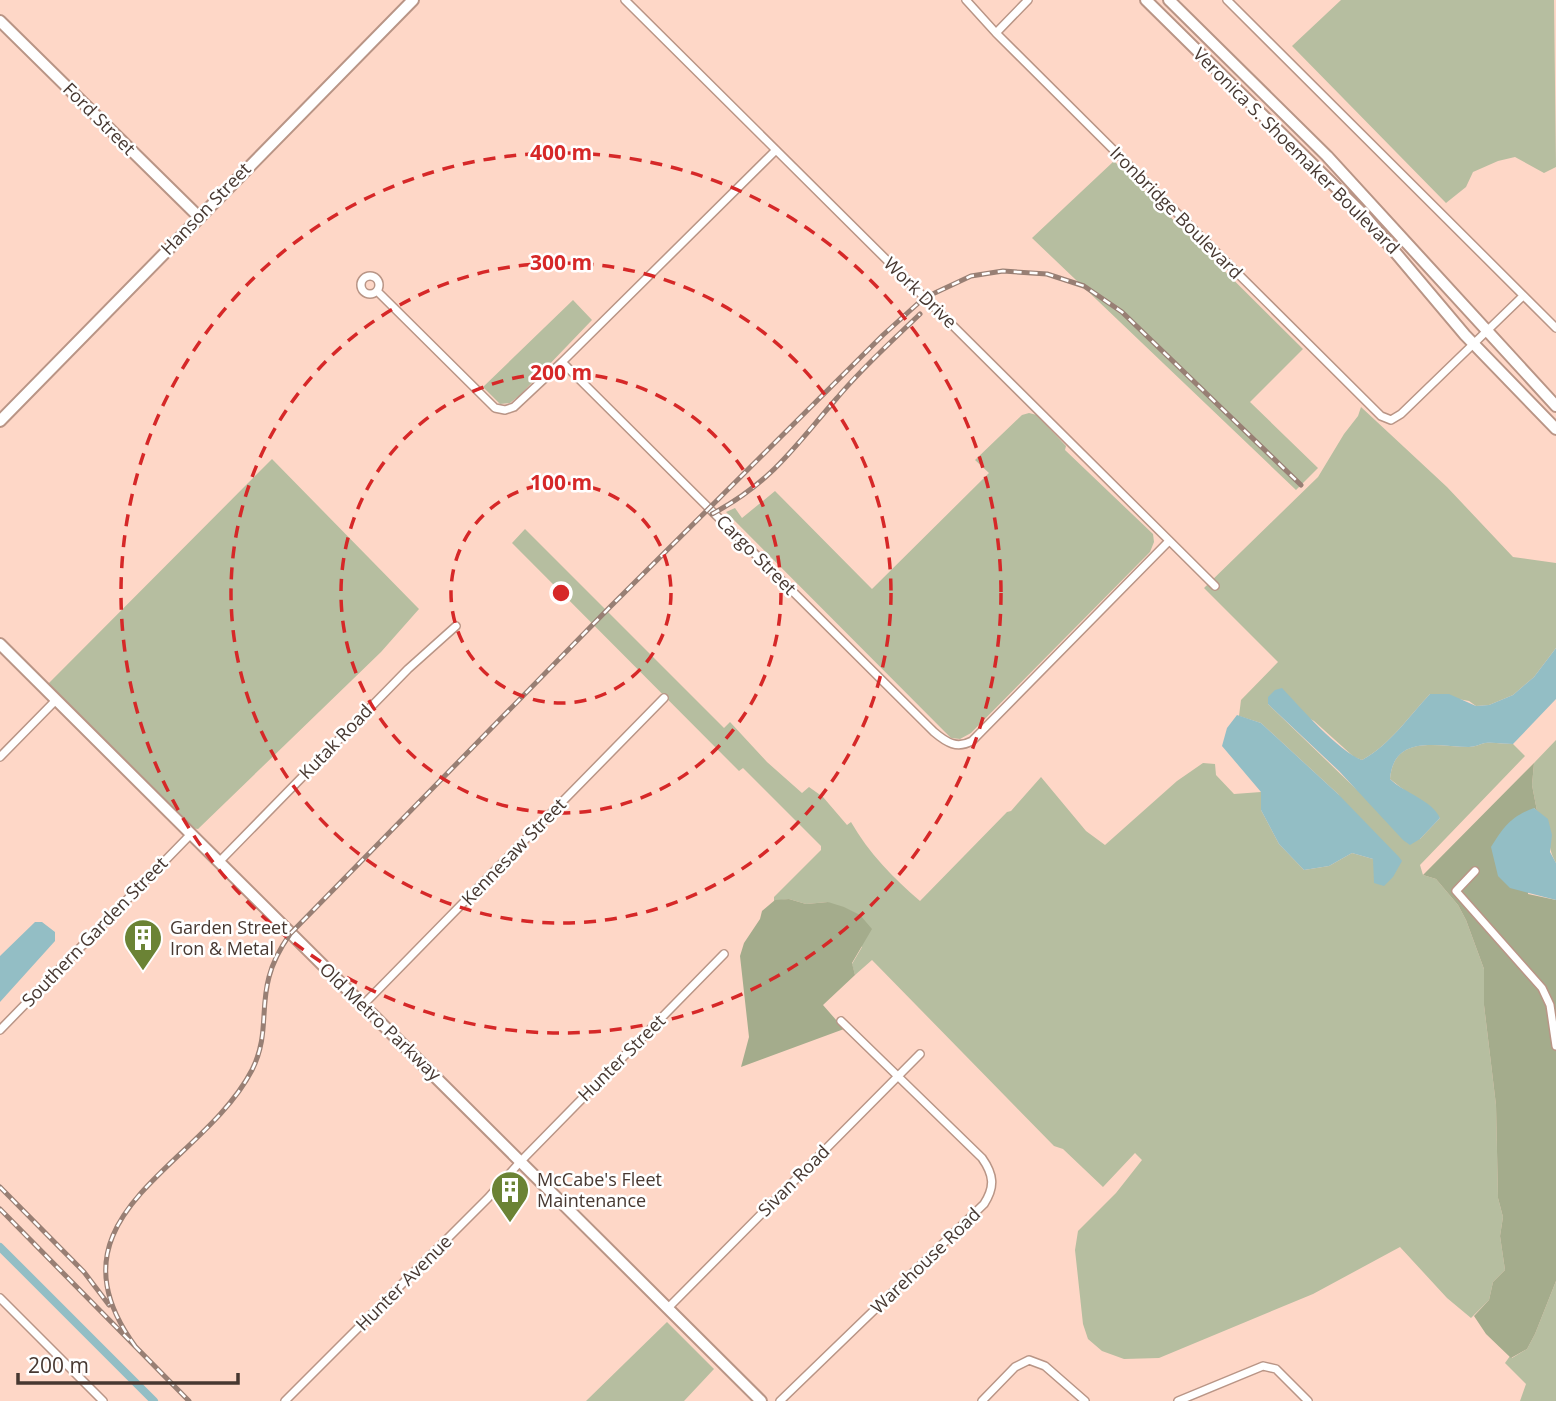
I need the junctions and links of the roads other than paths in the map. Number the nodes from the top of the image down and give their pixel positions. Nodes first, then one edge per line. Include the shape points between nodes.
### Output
1 (413, 0) edge
2 (625, 0) edge
3 (966, 0) edge
4 (1028, 0) edge
5 (1146, 0) edge
6 (1169, 0) edge
7 (1227, 0) edge
8 (0, 21) edge
9 (996, 33) junction
10 (775, 150) junction
11 (198, 216) junction
12 (377, 291) dead end
13 (1523, 296) junction
14 (1556, 328) edge
15 (1486, 331) junction
16 (1474, 344) junction
17 (562, 362) junction
18 (1556, 406) edge
19 (0, 421) edge
20 (1556, 429) edge
21 (1169, 541) junction
22 (1215, 586) dead end
23 (456, 626) dead end
24 (0, 643) edge
25 (664, 698) dead end
26 (56, 700) junction
27 (0, 757) edge
28 (191, 834) junction
29 (219, 862) junction
30 (1475, 871) dead end
31 (724, 954) dead end
32 (363, 1005) junction
33 (841, 1021) dead end
34 (0, 1030) edge
35 (1556, 1045) edge
36 (920, 1054) dead end
37 (898, 1076) junction
38 (520, 1161) junction
39 (0, 1298) edge
40 (667, 1308) junction
41 (103, 1401) edge
42 (285, 1401) edge
43 (761, 1401) edge
44 (780, 1401) edge
45 (982, 1401) edge
46 (1084, 1401) edge
47 (1178, 1401) edge
48 (1308, 1401) edge

1 - 11 street, Hanson Street
2 - 10 street, Work Drive
3 - 9 street, Ironbridge Boulevard
4 - 9 street
5 - 16 street, Veronica S. Shoemaker Boulevard via 1363,214
6 - 15 street, Veronica S. Shoemaker Boulevard via 1327,156
7 - 13 street
8 - 11 street, Ford Street
9 - 16 street, Ironbridge Boulevard via 1381,416 1391,420 1401,414
10 - 17 street
10 - 21 street, Work Drive
11 - 19 street, Hanson Street
12 - 17 street via 495,408 514,407
13 - 14 street
13 - 15 street
15 - 16 street
15 - 18 street, Veronica S. Shoemaker Boulevard
16 - 20 street, Veronica S. Shoemaker Boulevard
17 - 21 street, Cargo Street via 934,732 955,746 972,741
21 - 22 street, Work Drive
23 - 29 street, Kutak Road via 408,668
24 - 26 street, Old Metro Parkway
25 - 32 street, Kennesaw Street
26 - 27 street
26 - 28 street, Old Metro Parkway
28 - 29 street, Old Metro Parkway
28 - 34 street, Southern Garden Street
29 - 32 street, Old Metro Parkway
30 - 35 street via 1456,891 1542,988 1550,1005
31 - 38 street, Hunter Street
32 - 38 street, Old Metro Parkway
33 - 37 street, Warehouse Road
36 - 37 street, Sivan Road
37 - 40 street, Sivan Road
37 - 44 street, Warehouse Road via 982,1158 992,1175 990,1194 978,1211
38 - 40 street, Old Metro Parkway
38 - 42 street, Hunter Avenue
39 - 41 street
40 - 43 street, Old Metro Parkway
45 - 46 street via 1029,1360 1045,1366
47 - 48 street via 1263,1366 1279,1372

